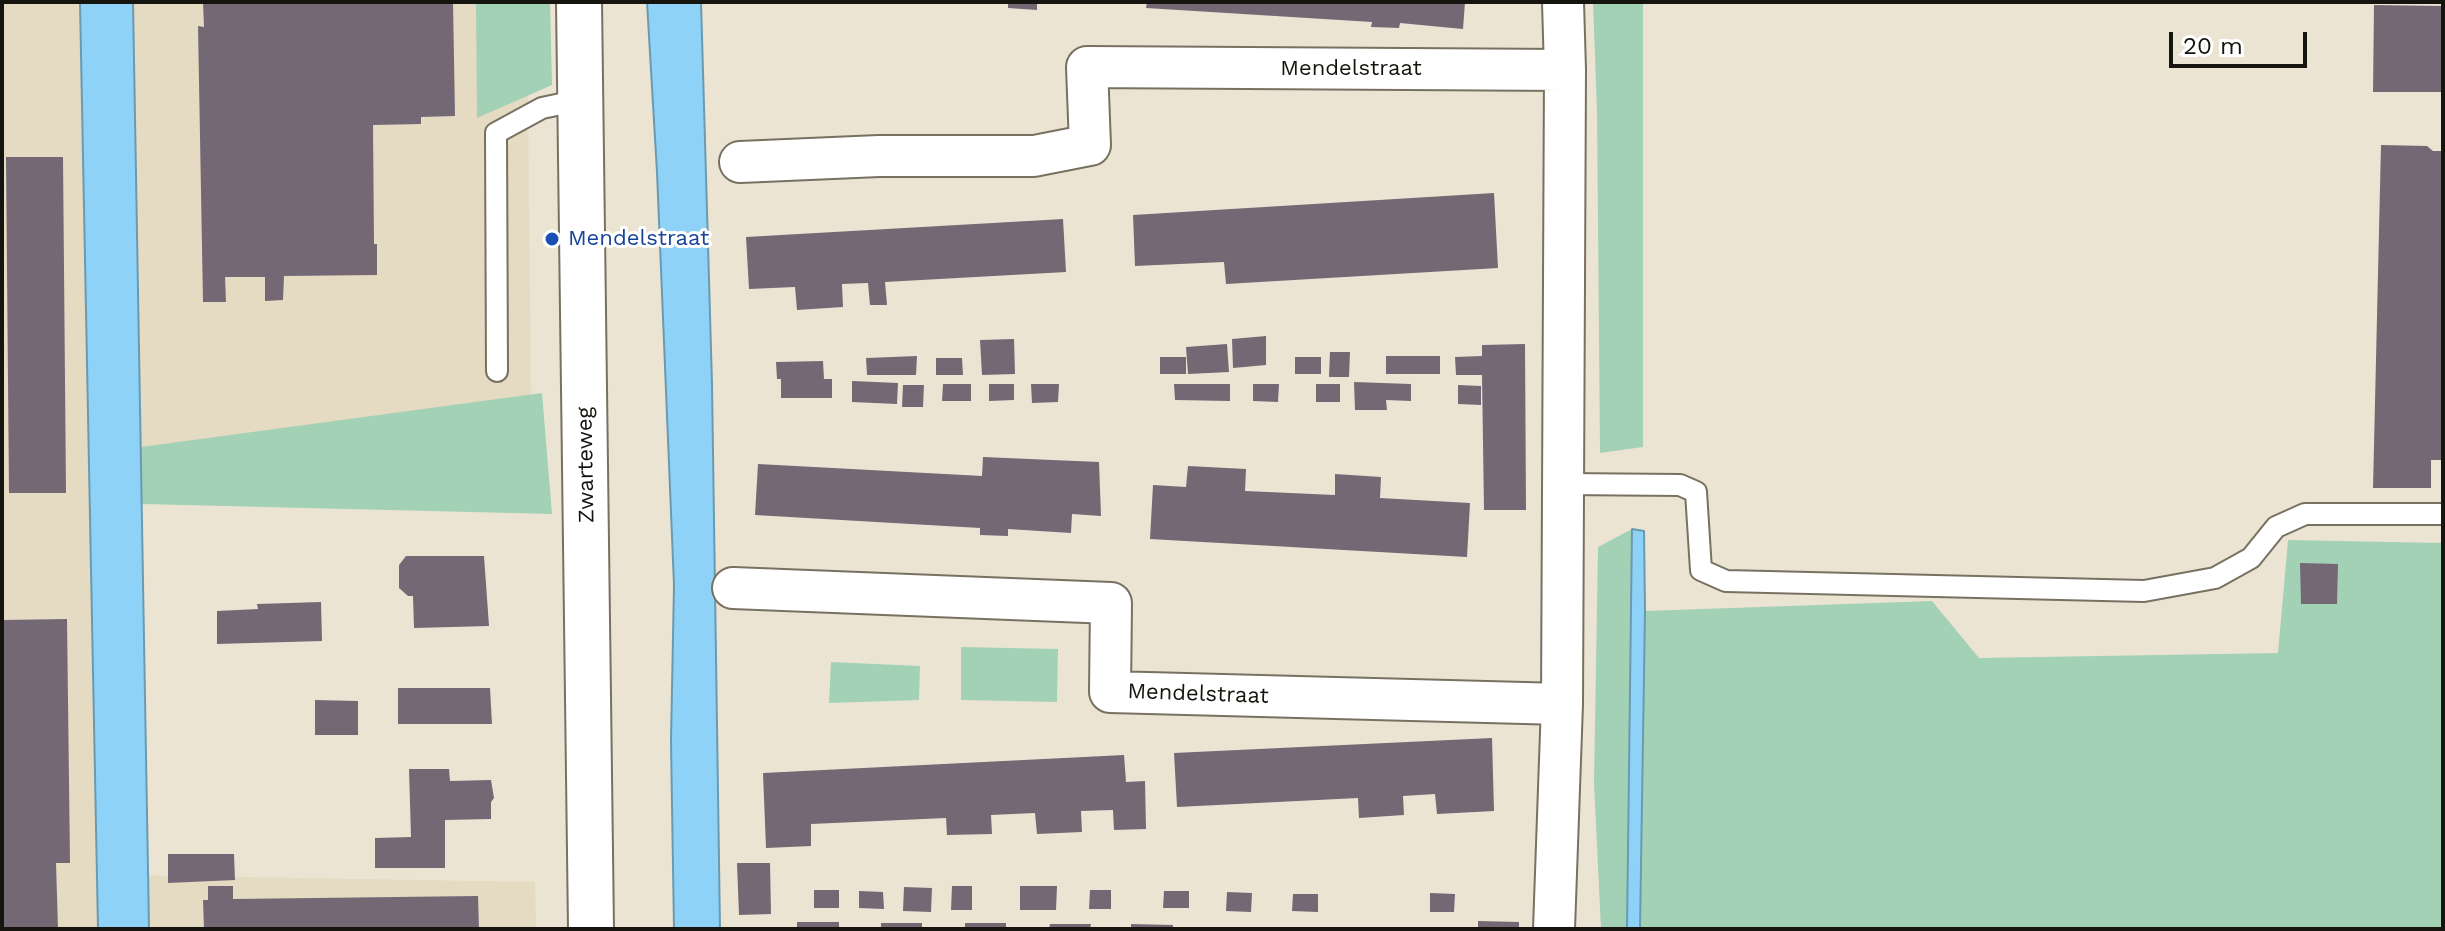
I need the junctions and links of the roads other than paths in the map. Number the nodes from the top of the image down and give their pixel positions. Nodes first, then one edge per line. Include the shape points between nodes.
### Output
1 (579, 2) edge
2 (1563, 2) edge
3 (1565, 70) junction
4 (580, 100) junction
5 (740, 162) dead end
6 (497, 371) dead end
7 (1563, 484) junction
8 (2443, 514) edge
9 (733, 588) dead end
10 (1562, 704) junction
11 (591, 929) edge
12 (1554, 929) edge

1 - 4 street, Zwarteweg
2 - 3 street
3 - 5 street, Mendelstraat via 1087,67 1090,145 1034,156
3 - 7 street
4 - 6 lane via 542,108 496,133
4 - 11 street, Zwarteweg
7 - 8 lane via 1680,485 1696,492 1701,570 1726,581 2144,591 2215,578 2251,558 2276,527 2305,514
7 - 10 street
9 - 10 street, Mendelstraat via 1111,603 1110,692
10 - 12 street

